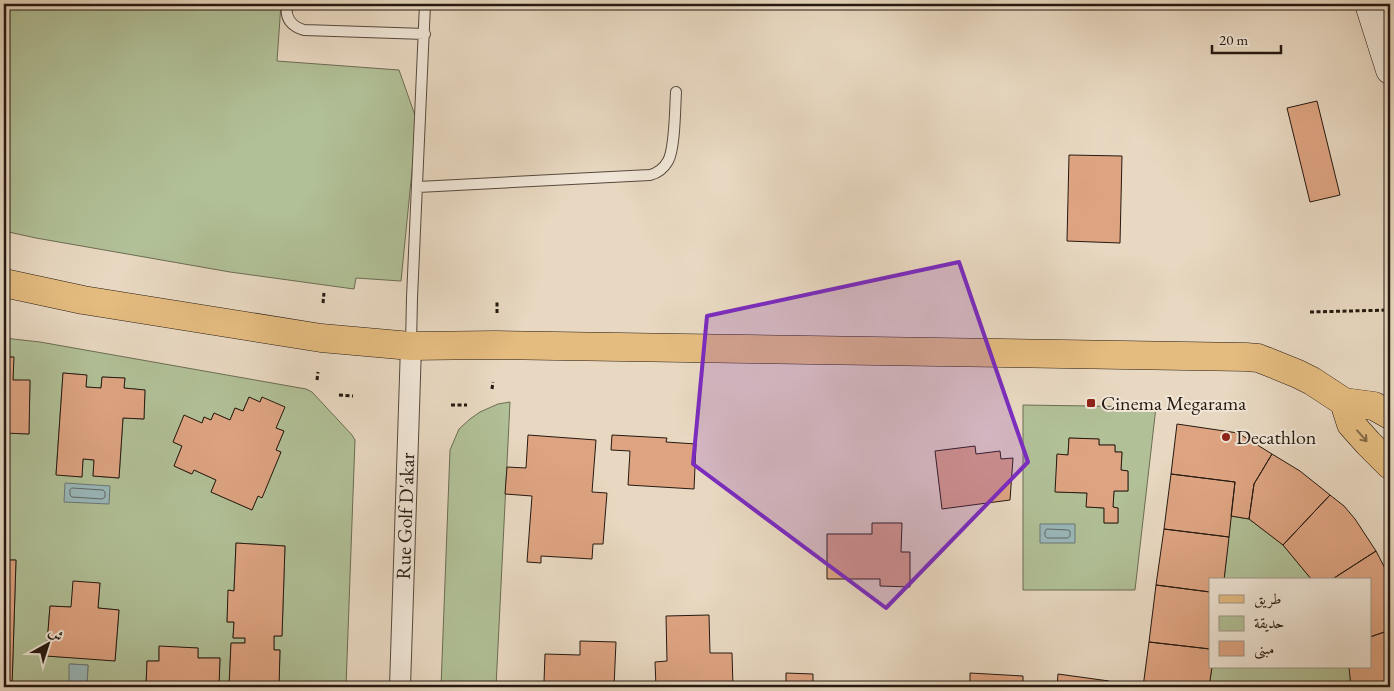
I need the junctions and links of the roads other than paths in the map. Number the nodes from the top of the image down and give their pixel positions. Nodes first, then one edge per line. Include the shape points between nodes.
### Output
1 (286, 4) edge
2 (425, 4) edge
3 (1369, 4) edge
4 (425, 34) junction
5 (1390, 70) edge
6 (676, 92) dead end
7 (418, 187) junction
8 (4, 283) edge
9 (411, 346) junction
10 (1344, 402) junction
11 (1390, 415) edge
12 (1390, 465) edge
13 (400, 687) edge

1 - 4 lane via 292,24 304,30
2 - 4 lane
3 - 5 main road
4 - 7 lane
6 - 7 lane via 671,154 665,166 650,175
7 - 9 lane
8 - 9 main road via 83,300 320,338
9 - 10 main road via 1234,356 1258,358 1284,368
9 - 13 street, Rue Golf D'akar
10 - 11 main road via 1374,406
10 -> 12 main road via 1352,424

